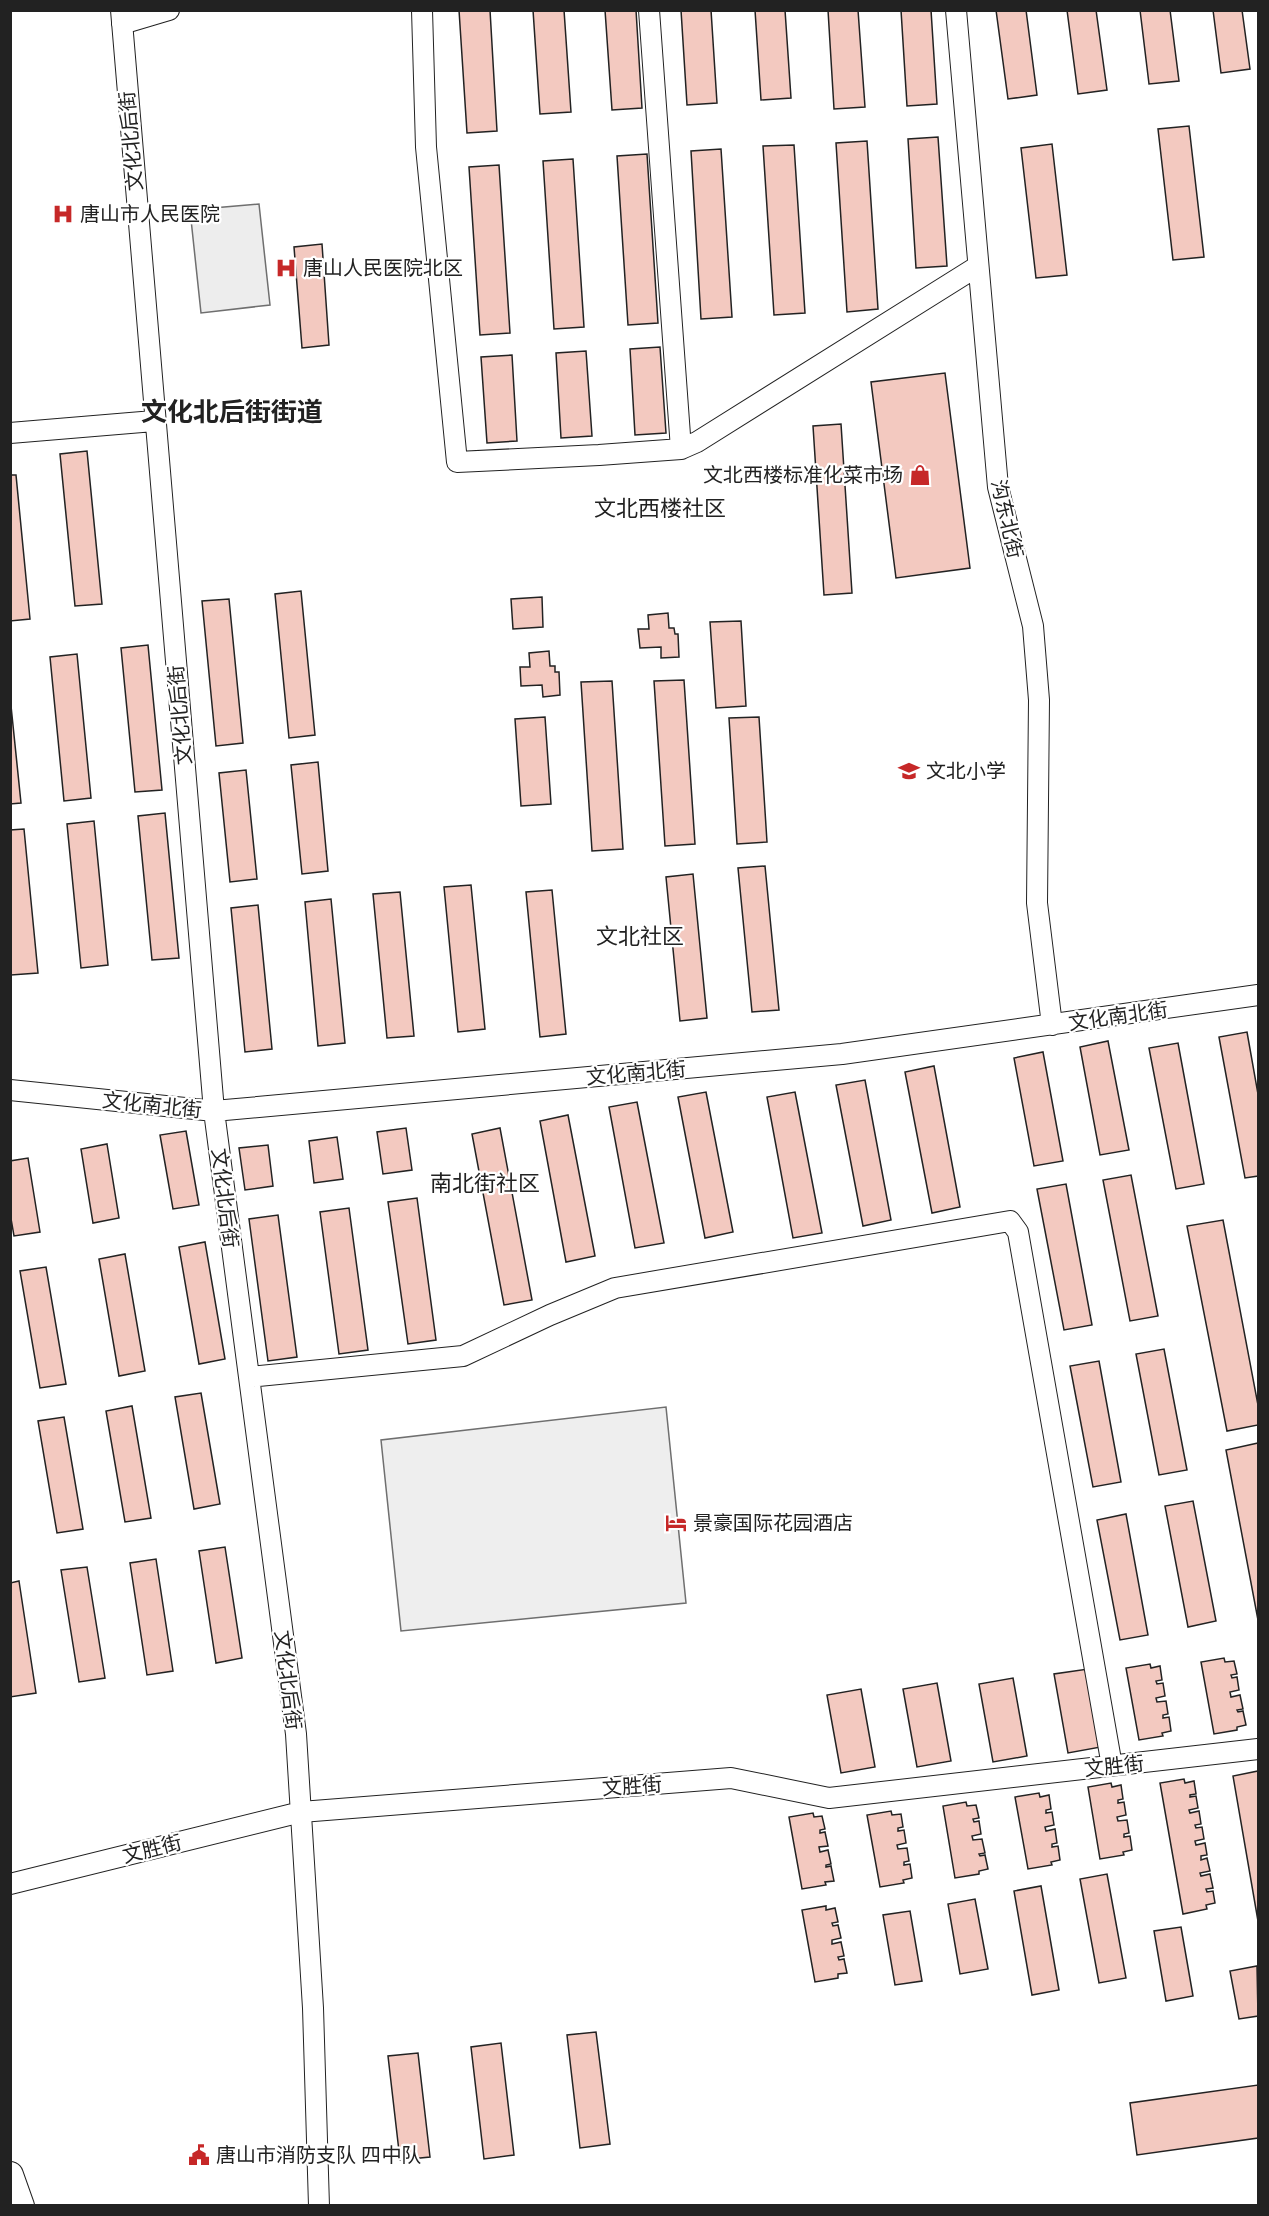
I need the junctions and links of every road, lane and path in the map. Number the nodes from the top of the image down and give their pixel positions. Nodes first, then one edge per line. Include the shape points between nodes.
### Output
1 (169, 10) edge
2 (422, 10) edge
3 (649, 10) edge
4 (956, 10) edge
5 (121, 17) edge
6 (978, 266) junction
7 (154, 421) junction
8 (10, 433) edge
9 (681, 448) junction
10 (1258, 995) edge
11 (1052, 1025) junction
12 (10, 1090) edge
13 (214, 1111) junction
14 (249, 1377) junction
15 (1258, 1749) edge
16 (1112, 1766) junction
17 (301, 1812) junction
18 (10, 1884) edge
19 (10, 2175) edge
20 (21, 2205) edge
21 (319, 2205) edge

1 - 5 street
2 - 9 street via 426,147 457,462
3 - 9 street
4 - 6 street, 沟东北街
5 - 7 street, 文化北后街
6 - 9 street via 697,442
6 - 11 street, 沟东北街 via 998,487 1034,626 1039,700 1037,903
7 - 8 street
7 - 13 street, 文化北后街
10 - 11 street, 文化南北街
11 - 13 street, 文化南北街 via 842,1054
12 - 13 street, 文化南北街
13 - 14 street, 文化北后街
14 - 16 street via 463,1356 615,1288 1010,1221 1018,1232
14 - 17 street, 文化北后街 via 296,1734
15 - 16 street, 文胜街
16 - 17 street, 文胜街 via 829,1797 731,1778
17 - 18 street, 文胜街
17 - 21 street, 文化北后街 via 313,2008
19 - 20 main road

